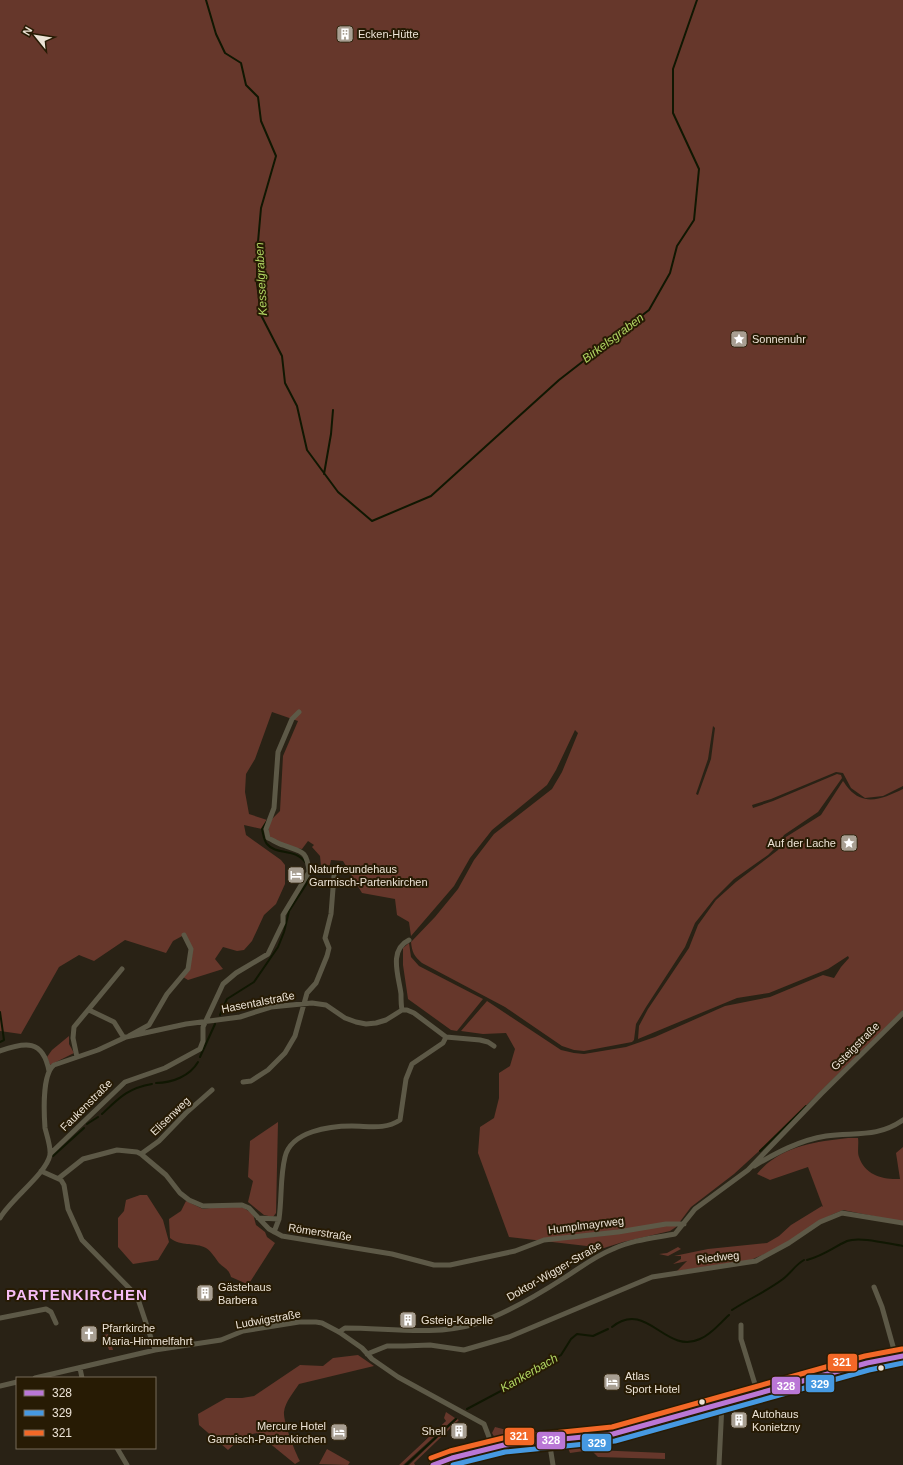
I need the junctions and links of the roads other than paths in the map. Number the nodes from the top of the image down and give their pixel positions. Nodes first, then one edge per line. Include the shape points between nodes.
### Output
1 (299, 712) dead end
2 (334, 876) dead end
3 (184, 935) dead end
4 (409, 940) dead end
5 (122, 969) dead end
6 (304, 1003) junction
7 (89, 1010) junction
8 (402, 1010) junction
9 (903, 1013) edge
10 (205, 1021) junction
11 (446, 1037) junction
12 (125, 1038) junction
13 (494, 1046) dead end
14 (0, 1050) edge
15 (76, 1057) junction
16 (49, 1071) junction
17 (243, 1082) dead end
18 (212, 1090) dead end
19 (821, 1094) joint
20 (903, 1120) edge
21 (50, 1154) junction
22 (141, 1154) junction
23 (748, 1170) junction
24 (41, 1171) junction
25 (59, 1178) junction
26 (0, 1218) edge
27 (258, 1218) junction
28 (279, 1218) junction
29 (903, 1223) edge
30 (684, 1224) junction
31 (274, 1232) junction
32 (421, 1262) joint
33 (874, 1287) dead end
34 (0, 1318) edge
35 (56, 1323) dead end
36 (741, 1325) dead end
37 (339, 1332) junction
38 (155, 1350) junction
39 (367, 1354) junction
40 (900, 1356) edge
41 (80, 1368) junction
42 (40, 1377) edge
43 (82, 1377) edge
44 (16, 1382) edge
45 (0, 1386) edge
46 (758, 1394) junction
47 (722, 1404) junction
48 (549, 1440) junction
49 (490, 1448) junction
50 (118, 1449) edge
51 (127, 1465) edge
52 (433, 1465) edge
53 (553, 1465) edge
54 (719, 1465) edge

1 - 10 street via 292,719 278,752 274,808 266,829 268,838 304,853 309,872 283,915 283,923 268,954 226,981
2 - 6 street via 331,914 325,938 329,948 316,983 306,993
3 - 12 street via 191,949 188,969 167,994 149,1025
4 - 8 street via 400,950 395,969
5 - 7 street
6 - 8 street, Hasentalstraße via 326,1005 351,1020 366,1024 386,1020
6 - 10 street, Hasentalstraße via 272,1007 230,1019
6 - 17 street via 295,1036 285,1053 258,1078
7 - 12 street via 112,1020
7 - 15 street via 73,1030
8 - 11 street via 414,1014
9 - 19 street, Gsteigstraße
10 - 12 street, Hasentalstraße
10 - 21 street, Faukenstraße via 202,1029 203,1045 197,1051 165,1068 121,1085
11 - 13 street via 484,1041
11 - 28 street via 443,1043 412,1064 406,1079 400,1120 387,1127 351,1126 312,1132 290,1145 285,1157
12 - 15 street
14 - 16 street via 23,1044 34,1046 42,1052
15 - 16 street via 54,1065
16 - 21 street via 44,1105
18 - 22 street, Elisenweg via 159,1141
19 - 23 street, Doktor-Wigger-Straße
20 - 23 street via 874,1133 812,1139 774,1154
21 - 24 street, Faukenstraße
22 - 25 street via 117,1150 83,1159
22 - 27 street, Römerstraße via 189,1200 203,1206 242,1205 249,1208
23 - 30 street, Doktor-Wigger-Straße via 704,1201
24 - 25 street
24 - 26 street, Faukenstraße
25 - 38 street via 64,1185 72,1219 82,1240 138,1296
27 - 28 street
27 - 31 street, Römerstraße
28 - 31 street
29 - 39 street, Riedweg via 842,1213 820,1222 756,1261 652,1277 509,1337 464,1350 430,1345 387,1346
30 - 32 street, Humplmayrweg via 666,1224 544,1240 514,1251 450,1266
30 - 37 street, Doktor-Wigger-Straße via 675,1234 614,1248 537,1294 475,1324 450,1330 345,1328
31 - 32 street, Römerstraße via 287,1237 392,1254
33 - 40 street
34 - 35 street via 46,1309 51,1312
36 - 46 street via 741,1339
37 - 38 street, Ludwigstraße via 322,1323 299,1322 243,1331 220,1340
37 - 39 street, Ludwigstraße
38 - 41 street, Ludwigstraße
39 - 49 street, Ludwigstraße via 398,1377 484,1424
40 - 46 main road
41 - 42 street, Ludwigstraße
41 - 43 street
44 - 45 street
46 - 47 main road
47 - 48 main road via 624,1432
47 - 54 street
48 - 49 main road
48 - 53 street
49 - 52 main road
50 - 51 street

